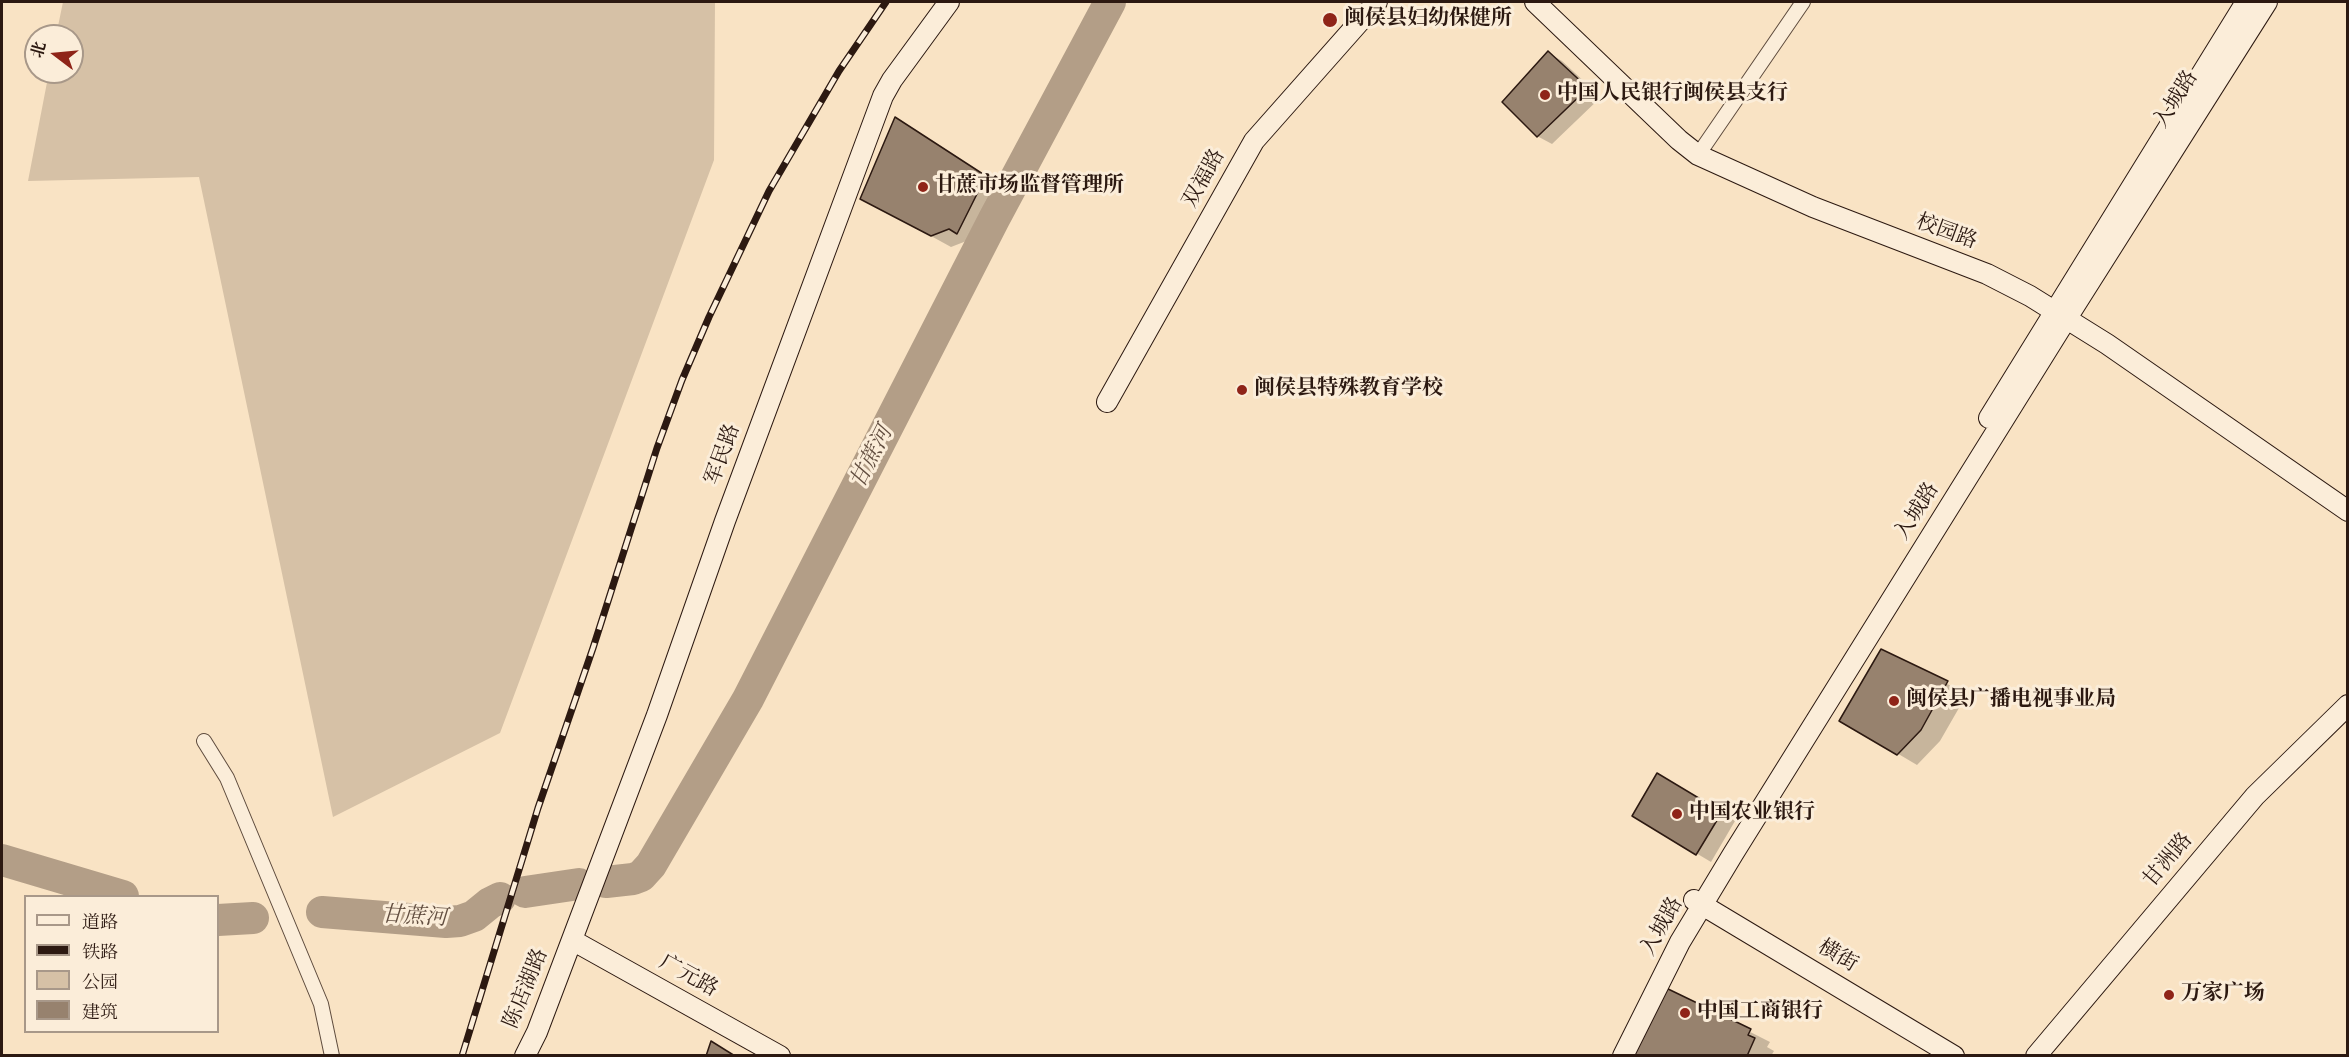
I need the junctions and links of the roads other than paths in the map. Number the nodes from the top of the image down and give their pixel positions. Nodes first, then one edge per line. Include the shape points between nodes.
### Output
1 (949, 2) edge
2 (1377, 2) edge
3 (1535, 2) edge
4 (1803, 2) edge
5 (2246, 2) edge
6 (2267, 2) edge
7 (1698, 155) junction
8 (2061, 314) junction
9 (1107, 402) dead end
10 (2348, 511) edge
11 (2348, 705) edge
12 (204, 741) dead end
13 (1698, 902) junction
14 (572, 940) junction
15 (332, 1056) edge
16 (525, 1056) edge
17 (780, 1056) edge
18 (1612, 1056) edge
19 (1623, 1056) edge
20 (1954, 1056) edge
21 (2036, 1056) edge

1 - 14 street, 军民路 via 883,96
2 - 9 street, 双福路 via 1254,141
3 - 7 street, 校园路
4 - 7 street
5 - 8 street, 入城路
6 - 8 street, 入城路
7 - 8 street, 校园路 via 1813,207 1987,274
8 - 10 street, 校园路
8 - 13 street, 入城路
11 - 21 street, 甘洲路 via 2255,796
12 - 15 street via 227,778 316,993
13 - 18 street, 入城路 via 1644,990
13 - 19 street, 入城路
13 - 20 street, 横街
14 - 16 street, 陈店湖路
14 - 17 street, 广元路

